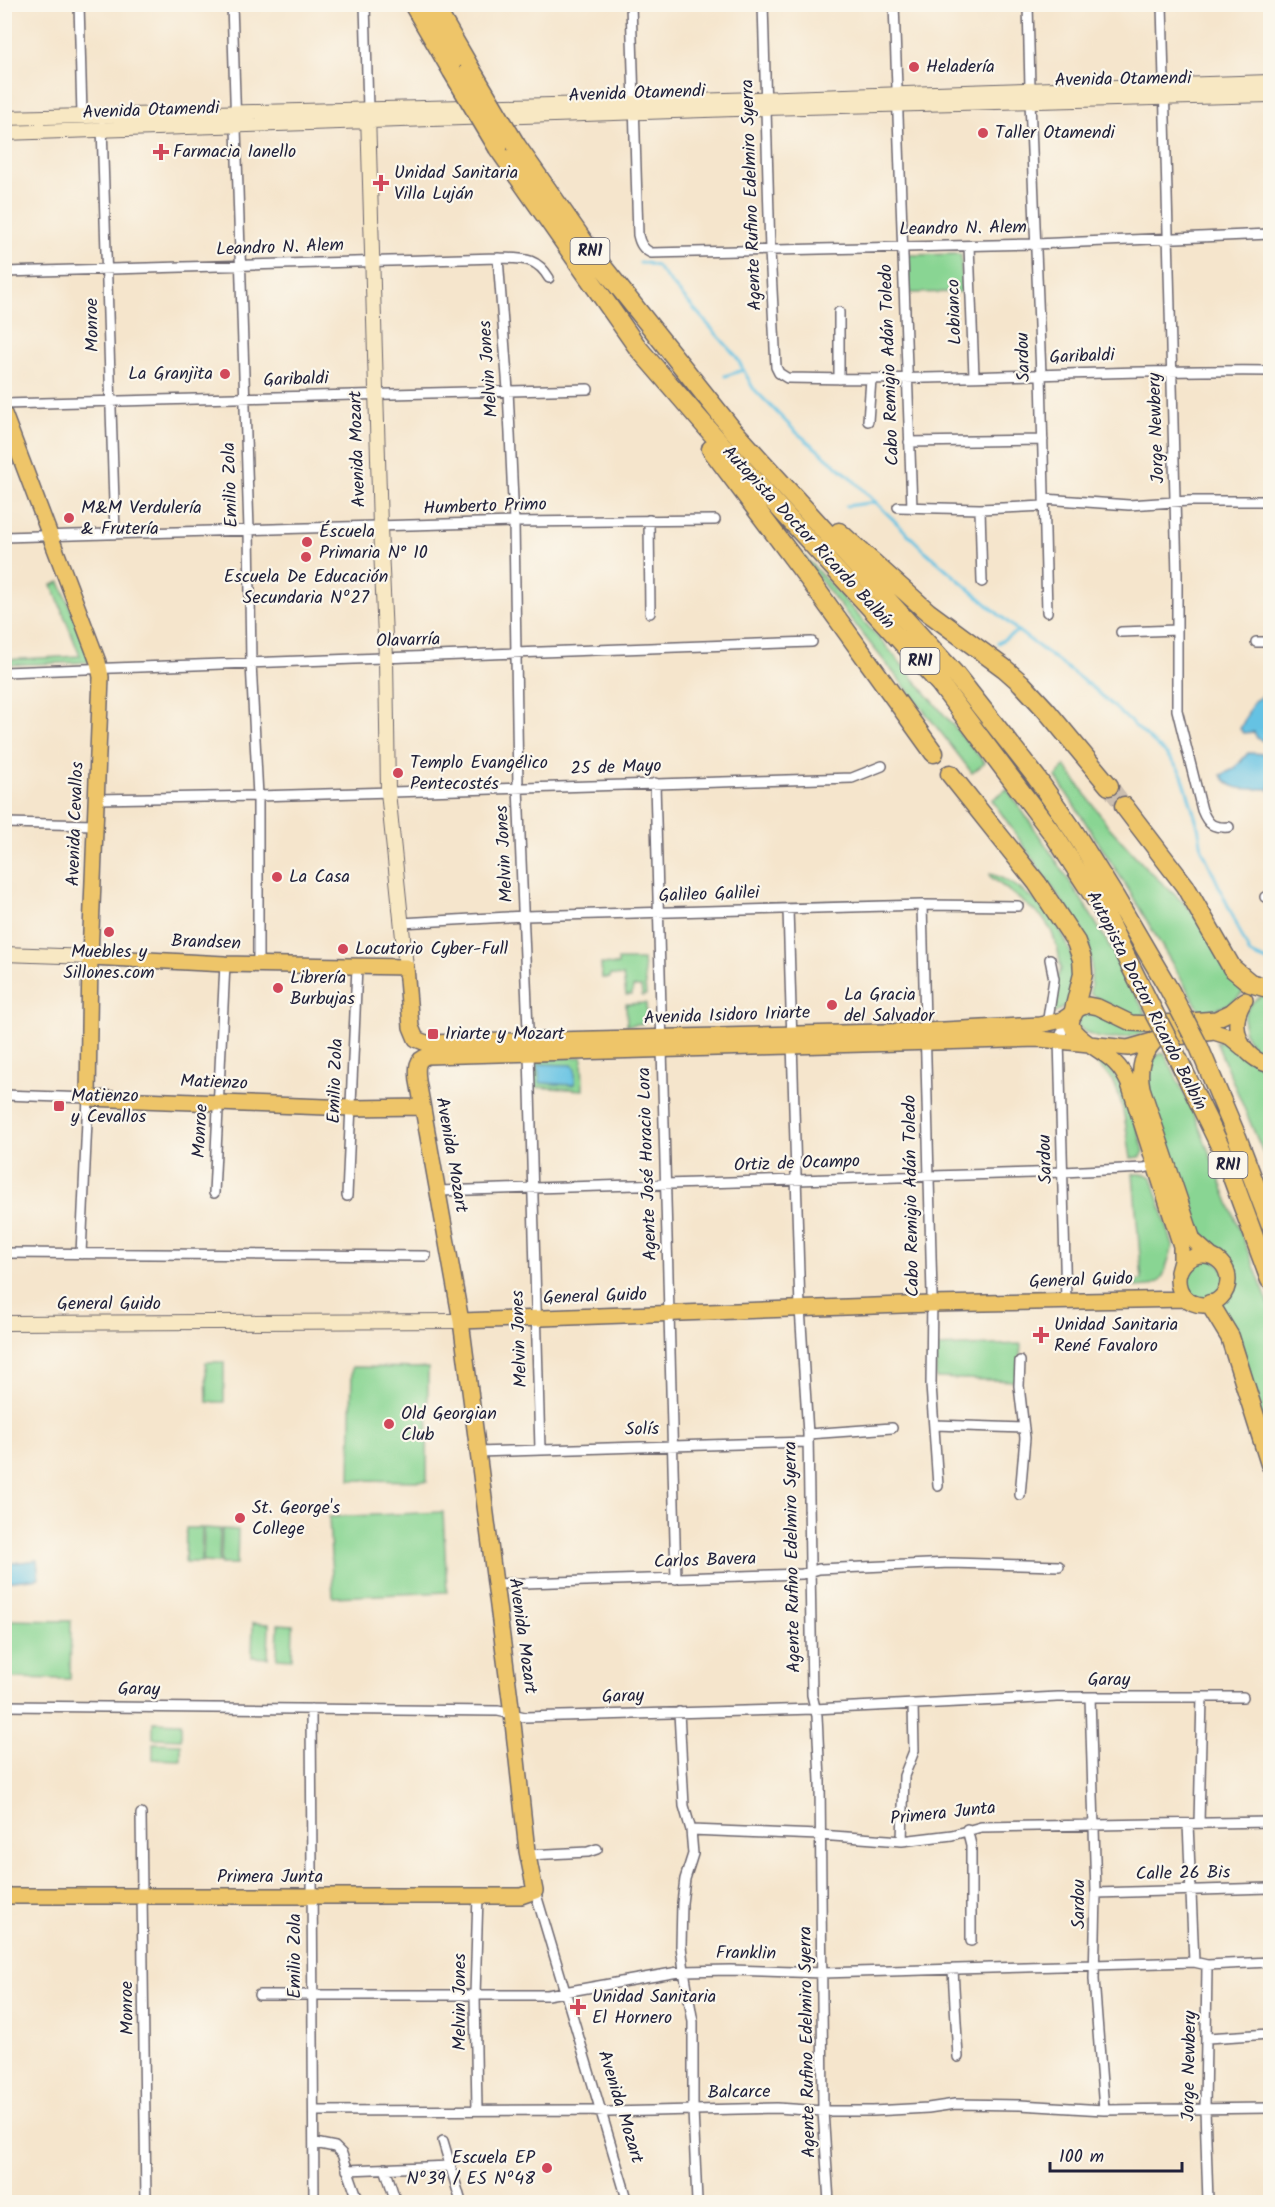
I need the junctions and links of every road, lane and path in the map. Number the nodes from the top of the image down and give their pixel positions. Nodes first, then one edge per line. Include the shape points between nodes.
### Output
1 (79, 4) edge
2 (232, 4) edge
3 (365, 4) edge
4 (413, 4) edge
5 (433, 4) edge
6 (631, 4) edge
7 (763, 4) edge
8 (894, 4) edge
9 (1028, 4) edge
10 (1162, 4) edge
11 (461, 70) junction
12 (1270, 82) edge
13 (1163, 92) junction
14 (1030, 94) junction
15 (1270, 95) edge
16 (898, 100) junction
17 (765, 103) junction
18 (633, 107) junction
19 (368, 115) junction
20 (82, 116) junction
21 (102, 116) junction
22 (4, 118) edge
23 (236, 119) junction
24 (102, 131) junction
25 (4, 133) edge
26 (507, 147) junction
27 (1270, 234) edge
28 (1168, 238) junction
29 (1035, 244) junction
30 (969, 246) junction
31 (901, 247) junction
32 (770, 250) junction
33 (498, 258) junction
34 (372, 261) junction
35 (240, 266) junction
36 (108, 269) junction
37 (4, 272) edge
38 (549, 278) dead end
39 (839, 312) dead end
40 (638, 348) junction
41 (1172, 370) junction
42 (1270, 371) edge
43 (1041, 375) junction
44 (974, 376) junction
45 (787, 378) joint
46 (839, 379) junction
47 (871, 379) junction
48 (906, 379) junction
49 (588, 389) dead end
50 (508, 390) junction
51 (376, 394) junction
52 (244, 398) junction
53 (111, 402) junction
54 (4, 404) edge
55 (4, 414) edge
56 (868, 421) dead end
57 (732, 429) junction
58 (1043, 440) junction
59 (909, 442) junction
60 (1270, 501) edge
61 (1044, 503) junction
62 (1176, 504) junction
63 (898, 507) dead end
64 (912, 508) junction
65 (980, 509) junction
66 (649, 520) junction
67 (715, 520) dead end
68 (514, 522) junction
69 (380, 527) junction
70 (249, 530) junction
71 (116, 534) junction
72 (51, 536) junction
73 (4, 537) edge
74 (982, 582) dead end
75 (1047, 612) dead end
76 (650, 613) dead end
77 (1177, 630) junction
78 (1121, 632) dead end
79 (812, 642) dead end
80 (1256, 642) dead end
81 (1270, 642) edge
82 (517, 654) junction
83 (386, 658) junction
84 (251, 663) junction
85 (100, 669) junction
86 (4, 672) edge
87 (934, 753) dead end
88 (882, 766) dead end
89 (950, 774) dead end
90 (655, 783) junction
91 (1109, 786) tunnel mouth
92 (518, 787) junction
93 (388, 792) junction
94 (258, 796) junction
95 (97, 799) junction
96 (1124, 806) tunnel mouth
97 (4, 823) edge
98 (96, 825) junction
99 (1229, 827) dead end
100 (921, 905) junction
101 (1018, 906) dead end
102 (788, 909) junction
103 (658, 913) junction
104 (525, 916) junction
105 (401, 923) junction
106 (4, 954) edge
107 (90, 957) junction
108 (1050, 959) dead end
109 (225, 964) junction
110 (258, 965) junction
111 (357, 967) junction
112 (406, 967) junction
113 (1267, 987) edge
114 (1245, 1000) junction
115 (1071, 1016) junction
116 (1043, 1030) junction
117 (413, 1035) joint
118 (926, 1036) junction
119 (1059, 1039) junction
120 (792, 1040) junction
121 (1156, 1040) junction
122 (1089, 1043) junction
123 (661, 1044) junction
124 (529, 1047) junction
125 (1243, 1048) junction
126 (1270, 1065) edge
127 (417, 1066) joint
128 (4, 1095) edge
129 (88, 1098) junction
130 (220, 1102) junction
131 (422, 1107) junction
132 (352, 1108) junction
133 (1156, 1165) junction
134 (1063, 1172) junction
135 (929, 1176) junction
136 (798, 1180) junction
137 (664, 1184) junction
138 (533, 1188) junction
139 (438, 1191) junction
140 (214, 1193) dead end
141 (347, 1196) dead end
142 (1270, 1224) edge
143 (4, 1253) edge
144 (81, 1254) junction
145 (1210, 1255) junction
146 (426, 1256) dead end
147 (1178, 1272) junction
148 (1270, 1280) edge
149 (1186, 1299) junction
150 (1066, 1301) junction
151 (931, 1304) junction
152 (1210, 1304) junction
153 (800, 1308) junction
154 (670, 1314) junction
155 (536, 1318) junction
156 (460, 1321) junction
157 (4, 1323) edge
158 (1020, 1361) dead end
159 (935, 1425) junction
160 (892, 1428) dead end
161 (1024, 1428) junction
162 (808, 1438) junction
163 (672, 1446) junction
164 (540, 1449) junction
165 (478, 1452) junction
166 (1270, 1464) edge
167 (938, 1486) dead end
168 (1020, 1495) dead end
169 (1059, 1566) dead end
170 (811, 1572) junction
171 (676, 1579) junction
172 (495, 1584) junction
173 (1090, 1697) junction
174 (1202, 1697) junction
175 (1243, 1697) dead end
176 (913, 1704) junction
177 (4, 1706) edge
178 (311, 1709) junction
179 (814, 1709) junction
180 (679, 1712) junction
181 (512, 1714) junction
182 (141, 1814) dead end
183 (1270, 1822) edge
184 (1199, 1823) junction
185 (1188, 1824) junction
186 (1094, 1826) junction
187 (967, 1829) junction
188 (691, 1830) junction
189 (819, 1835) junction
190 (902, 1841) junction
191 (597, 1849) dead end
192 (528, 1855) junction
193 (1270, 1888) edge
194 (1190, 1890) junction
195 (535, 1891) junction
196 (1096, 1893) junction
197 (478, 1895) junction
198 (4, 1896) edge
199 (312, 1896) junction
200 (143, 1898) junction
201 (971, 1941) dead end
202 (1194, 1962) junction
203 (1270, 1962) edge
204 (1207, 1965) junction
205 (1095, 1966) junction
206 (953, 1970) junction
207 (684, 1971) junction
208 (823, 1973) junction
209 (566, 1991) junction
210 (259, 1995) dead end
211 (476, 1995) junction
212 (312, 1996) junction
213 (1270, 2034) edge
214 (1207, 2038) junction
215 (958, 2057) dead end
216 (1270, 2108) edge
217 (1205, 2109) junction
218 (477, 2110) junction
219 (693, 2110) junction
220 (1104, 2110) junction
221 (315, 2111) junction
222 (600, 2111) junction
223 (823, 2111) junction
224 (443, 2141) dead end
225 (315, 2143) junction
226 (451, 2166) junction
227 (385, 2168) junction
228 (347, 2170) junction
229 (146, 2202) edge
230 (314, 2202) edge
231 (359, 2202) edge
232 (396, 2202) edge
233 (461, 2202) edge
234 (628, 2202) edge
235 (697, 2202) edge
236 (829, 2202) edge
237 (1208, 2202) edge

1 - 20 street
2 - 23 street, Emilio Zola
3 - 19 street, Avenida Mozart
4 - 11 highway, Autopista Doctor Ricardo Balbín / RN1
5 - 11 highway, Autopista Doctor Ricardo Balbín / RN1
6 - 18 street
7 - 17 street, Agente Rufino Edelmiro Syerra
8 - 16 street, Cabo Remigio Adán Toledo
9 - 14 street, Sardou
10 - 13 street, Jorge Newbery
11 - 26 highway, Autopista Doctor Ricardo Balbín / RN1, bridge
12 - 13 main road, Avenida Otamendi
13 - 14 main road, Avenida Otamendi
13 - 15 main road, Avenida Otamendi
13 - 28 street, Jorge Newbery
14 - 16 main road, Avenida Otamendi
14 - 29 street, Sardou
16 - 17 main road, Avenida Otamendi
16 - 31 street, Cabo Remigio Adán Toledo
17 - 18 main road, Avenida Otamendi
17 - 32 street, Agente Rufino Edelmiro Syerra
18 - 19 main road, Avenida Otamendi
18 - 32 street, Leandro N. Alem via 638,235 645,250
19 - 23 main road, Avenida Otamendi
19 - 34 main road, Avenida Mozart
20 - 21 main road, Avenida Otamendi
20 - 22 main road, Avenida Otamendi
21 - 23 main road, Avenida Otamendi
21 - 24 street, Monroe
23 - 24 main road, Avenida Otamendi
23 - 35 street, Emilio Zola
24 - 25 main road, Avenida Otamendi
24 - 36 street, Monroe
26 - 40 highway, Autopista Doctor Ricardo Balbín / RN1
26 - 57 highway, Autopista Doctor Ricardo Balbín / RN1
27 - 28 street, Leandro N. Alem
28 - 29 street, Leandro N. Alem
28 - 41 street, Jorge Newbery
29 - 30 street, Leandro N. Alem
29 - 43 street, Sardou
30 - 31 street, Leandro N. Alem
30 - 44 street, Lobianco
31 - 32 street, Leandro N. Alem
31 - 48 street, Cabo Remigio Adán Toledo
32 - 45 street, Agente Rufino Edelmiro Syerra via 776,367
33 - 34 street, Leandro N. Alem
33 - 38 street, Leandro N. Alem via 537,263
33 - 50 street, Melvin Jones
34 - 35 street, Leandro N. Alem
34 - 51 main road, Avenida Mozart
35 - 36 street, Leandro N. Alem
35 - 52 street, Emilio Zola
36 - 37 street, Leandro N. Alem
36 - 53 street, Monroe
39 - 46 street
40 - 87 highway
40 - 148 highway, Autopista Doctor Ricardo Balbín / RN1, bridge via 940,684 1056,838 1102,909 1222,1150
41 - 42 street, Garibaldi
41 - 43 street, Garibaldi
41 - 62 street, Jorge Newbery
43 - 44 street, Garibaldi
43 - 58 street, Sardou
44 - 48 street, Garibaldi
45 - 46 street, Garibaldi
46 - 47 street, Garibaldi
47 - 48 street, Garibaldi
47 - 56 street
48 - 59 street, Cabo Remigio Adán Toledo
49 - 50 street, Garibaldi
50 - 51 street, Garibaldi
50 - 68 street, Melvin Jones
51 - 52 street, Garibaldi
51 - 69 main road, Avenida Mozart
52 - 53 street, Garibaldi
52 - 70 street, Emilio Zola
53 - 54 street, Garibaldi
53 - 71 street, Monroe
55 - 72 main road, Avenida Cevallos
57 - 91 highway via 901,589 1021,683
57 - 142 highway, Autopista Doctor Ricardo Balbín / RN1, bridge via 956,674 1073,830 1170,990 1199,1047
58 - 59 street
58 - 61 street, Sardou
59 - 64 street, Cabo Remigio Adán Toledo
60 - 62 street
61 - 62 street
61 - 65 street
61 - 75 street, Sardou
62 - 77 street, Jorge Newbery
63 - 64 street
64 - 65 street
65 - 74 street
66 - 67 street, Humberto Primo
66 - 68 street, Humberto Primo
66 - 76 street
68 - 69 street, Humberto Primo
68 - 82 street, Melvin Jones
69 - 70 street, Humberto Primo
69 - 83 main road, Avenida Mozart
70 - 71 street, Humberto Primo
70 - 84 street, Emilio Zola
71 - 72 street, Humberto Primo
72 - 73 street, Humberto Primo
72 - 85 main road, Avenida Cevallos
77 - 78 street
77 - 99 street, Jorge Newbery via 1177,710 1196,788 1207,822 1217,828
79 - 82 street, Olavarría
80 - 81 street
82 - 83 street, Olavarría
82 - 92 street, Melvin Jones
83 - 84 street, Olavarría
83 - 93 main road, Avenida Mozart
84 - 85 street, Olavarría
84 - 94 street, Emilio Zola
85 - 86 street, Olavarría
85 - 95 main road, Avenida Cevallos
88 - 90 street, 25 de Mayo via 852,778
89 - 115 highway via 1037,883 1076,942 1083,974
90 - 92 street, 25 de Mayo
90 - 103 street, Agente José Horacio Lora
92 - 93 street, 25 de Mayo
92 - 104 street, Melvin Jones
93 - 94 street, 25 de Mayo
93 - 105 main road, Avenida Mozart
94 - 95 street, 25 de Mayo
94 - 110 street, Emilio Zola
95 - 98 main road, Avenida Cevallos
96 - 113 highway via 1185,886 1232,968 1250,982
97 - 98 street
98 - 107 main road, Avenida Cevallos
100 - 101 street, Galileo Galilei
100 - 102 street, Galileo Galilei
100 - 118 street, Cabo Remigio Adán Toledo
102 - 103 street, Galileo Galilei
102 - 120 street, Agente Rufino Edelmiro Syerra
103 - 104 street, Galileo Galilei
103 - 123 street, Agente José Horacio Lora
104 - 105 street, Galileo Galilei
104 - 124 street, Melvin Jones
105 - 112 main road, Avenida Mozart
106 - 107 main road, Brandsen
107 - 109 main road, Brandsen
107 - 129 main road, Avenida Cevallos
108 - 116 street via 1054,979
109 - 110 main road, Brandsen
109 - 130 street, Monroe
110 - 111 main road, Brandsen
111 - 112 main road, Brandsen
111 - 132 street, Emilio Zola
112 - 117 main road, Avenida Mozart
113 - 114 main road, Avenida Isidoro Iriarte
114 - 115 main road, Avenida Isidoro Iriarte via 1225,1016 1193,1021 1139,1024 1093,1005 1080,1008
114 - 125 main road via 1236,1024
115 - 116 main road, Avenida Isidoro Iriarte
115 - 119 street, Sardou
115 - 122 main road via 1072,1028
116 - 118 main road, Avenida Isidoro Iriarte
116 - 119 main road, Avenida Isidoro Iriarte
117 - 124 main road, Avenida Isidoro Iriarte via 426,1043
118 - 120 main road, Avenida Isidoro Iriarte
118 - 135 street, Cabo Remigio Adán Toledo
119 - 122 main road, Avenida Isidoro Iriarte
119 - 134 street, Sardou
120 - 123 main road, Avenida Isidoro Iriarte
120 - 136 street, Agente Rufino Edelmiro Syerra
121 - 122 main road, Avenida Isidoro Iriarte via 1128,1048
121 - 125 main road, Avenida Isidoro Iriarte via 1214,1032 1230,1037
121 - 145 main road via 1143,1057 1142,1088 1193,1240
122 - 133 main road via 1113,1059 1126,1078
123 - 124 main road, Avenida Isidoro Iriarte
123 - 137 street, Agente José Horacio Lora
124 - 127 main road, Avenida Isidoro Iriarte via 428,1056
124 - 138 street, Melvin Jones
125 - 126 main road, Avenida Isidoro Iriarte
127 - 131 main road, Avenida Mozart
128 - 129 street, Matienzo
129 - 130 main road, Matienzo
129 - 144 street, Avenida Cevallos
130 - 132 main road, Matienzo
130 - 140 street, Monroe
131 - 132 main road, Matienzo
131 - 139 main road, Avenida Mozart
132 - 141 street, Emilio Zola
133 - 134 street, Ortiz de Ocampo
133 - 147 main road via 1181,1246
134 - 135 street, Ortiz de Ocampo
134 - 150 street, Sardou
135 - 136 street, Ortiz de Ocampo
135 - 151 street, Cabo Remigio Adán Toledo
136 - 137 street, Ortiz de Ocampo
136 - 153 street, Agente Rufino Edelmiro Syerra
137 - 138 street, Ortiz de Ocampo
137 - 154 street, Agente José Horacio Lora
138 - 139 street, Ortiz de Ocampo
138 - 155 street, Melvin Jones
139 - 156 main road, Avenida Mozart
143 - 144 street
144 - 146 street
145 - 147 main road via 1187,1259
145 - 152 main road via 1223,1264 1228,1279 1224,1295
147 - 149 main road via 1178,1286
149 - 150 main road, General Guido
149 - 152 main road
150 - 151 main road, General Guido
151 - 153 main road, General Guido
151 - 159 street, Cabo Remigio Adán Toledo
152 - 166 highway via 1230,1337
153 - 154 main road, General Guido
153 - 162 street, Agente Rufino Edelmiro Syerra
154 - 155 main road, General Guido
154 - 163 street, Agente José Horacio Lora
155 - 156 main road, General Guido
155 - 164 street, Melvin Jones
156 - 157 main road, General Guido
156 - 165 main road, Avenida Mozart
158 - 161 street
159 - 161 street
159 - 167 street, Cabo Remigio Adán Toledo
160 - 162 street, Solís
161 - 168 street
162 - 163 street, Solís
162 - 170 street, Agente Rufino Edelmiro Syerra
163 - 164 street, Solís
163 - 171 street, Agente José Horacio Lora
164 - 165 street, Solís
165 - 172 main road, Avenida Mozart
169 - 170 street, Carlos Bavera via 950,1563
170 - 171 street, Carlos Bavera
170 - 179 street, Agente Rufino Edelmiro Syerra
171 - 172 street, Carlos Bavera
172 - 181 main road, Avenida Mozart
173 - 174 street, Garay
173 - 176 street, Garay
173 - 186 street, Sardou
174 - 175 street, Garay
174 - 184 street
176 - 179 street, Garay
176 - 190 street via 914,1751 904,1776
177 - 178 street, Garay
178 - 181 street, Garay
178 - 199 street, Emilio Zola
179 - 180 street, Garay
179 - 189 street, Agente Rufino Edelmiro Syerra via 820,1781
180 - 181 street, Garay via 525,1718
180 - 188 street via 684,1806
181 - 192 main road, Avenida Mozart
182 - 200 street, Monroe
183 - 184 street, Primera Junta
184 - 185 street, Primera Junta
185 - 186 street, Primera Junta
185 - 194 street
186 - 187 street, Primera Junta
186 - 196 street, Sardou
187 - 190 street, Primera Junta via 952,1835
187 - 201 street via 971,1845
188 - 189 street, Primera Junta
188 - 207 street via 693,1854 682,1903
189 - 190 street, Primera Junta
189 - 208 street, Agente Rufino Edelmiro Syerra
191 - 192 street
192 - 195 main road, Avenida Mozart
193 - 194 street, Calle 26 Bis
194 - 196 street, Calle 26 Bis
194 - 202 street
195 - 197 main road, Primera Junta via 521,1896
195 - 209 street, Avenida Mozart
196 - 205 street, Sardou
197 - 199 main road, Primera Junta
197 - 211 street, Melvin Jones
198 - 200 main road, Primera Junta
199 - 200 main road, Primera Junta
199 - 212 street, Emilio Zola
200 - 229 street, Monroe
202 - 204 street, Franklin
202 - 205 street, Franklin
203 - 204 street, Franklin
204 - 214 street, Jorge Newbery
205 - 206 street, Franklin
205 - 220 street, Sardou
206 - 208 street, Franklin
206 - 215 street
207 - 208 street, Franklin
207 - 209 street, Franklin
207 - 219 street via 693,2022
208 - 223 street, Agente Rufino Edelmiro Syerra
209 - 211 street, Franklin via 547,1995
209 - 222 street, Avenida Mozart
210 - 212 street, Franklin
211 - 212 street, Franklin
211 - 218 street, Melvin Jones
212 - 221 street, Emilio Zola
213 - 214 street
214 - 217 street, Jorge Newbery
216 - 217 street, Balcarce
217 - 220 street, Balcarce
217 - 237 street, Jorge Newbery
218 - 221 street, Balcarce
218 - 222 street, Balcarce
219 - 222 street, Balcarce
219 - 223 street, Balcarce
219 - 235 street
220 - 223 street, Balcarce via 955,2104
221 - 225 street, Emilio Zola
222 - 234 street, Avenida Mozart
223 - 236 street, Agente Rufino Edelmiro Syerra
224 - 226 street
225 - 228 street via 335,2147
225 - 230 street, Emilio Zola
226 - 227 street
226 - 233 street
227 - 228 street
227 - 232 street
228 - 231 street

